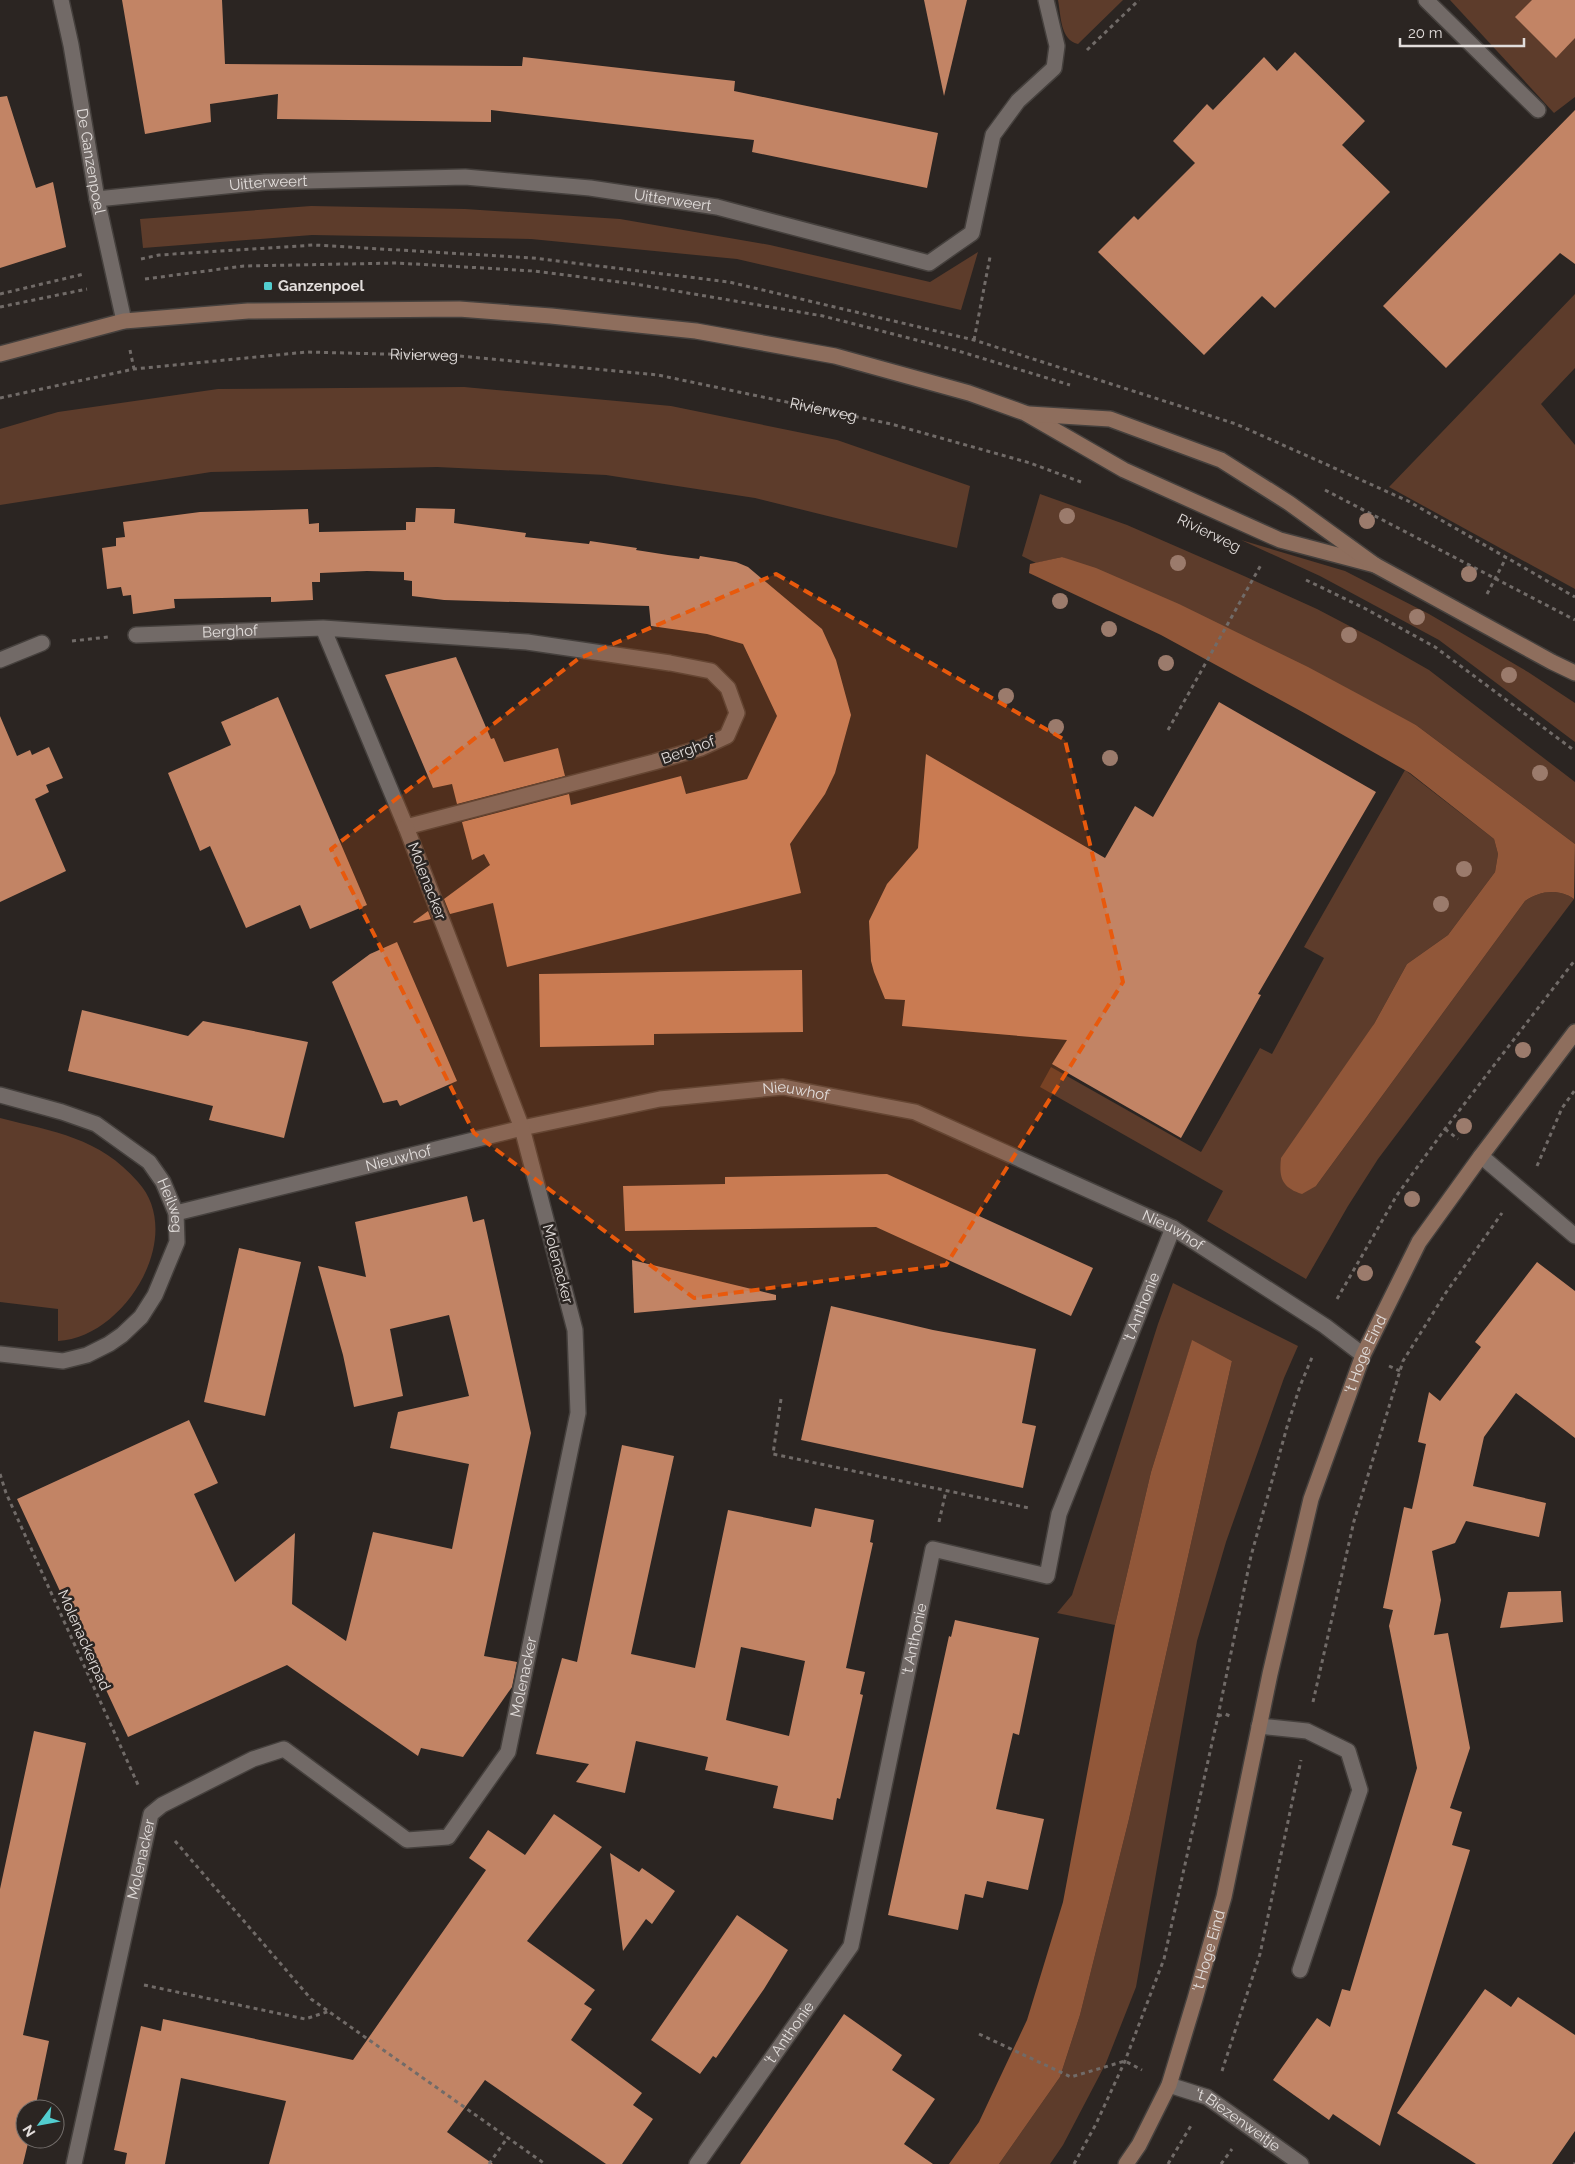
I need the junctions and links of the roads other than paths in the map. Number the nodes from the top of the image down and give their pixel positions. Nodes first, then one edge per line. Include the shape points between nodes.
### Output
1 (61, 0) edge
2 (1046, 0) edge
3 (1426, 0) edge
4 (1538, 110) dead end
5 (97, 199) junction
6 (124, 321) junction
7 (0, 354) edge
8 (1024, 413) junction
9 (1375, 565) junction
10 (323, 628) junction
11 (136, 635) road end
12 (42, 644) road end
13 (0, 660) edge
14 (1552, 662) junction
15 (1575, 673) edge
16 (1575, 682) edge
17 (406, 827) junction
18 (1575, 1032) edge
19 (0, 1095) edge
20 (522, 1128) junction
21 (1481, 1156) junction
22 (176, 1213) junction
23 (1173, 1228) junction
24 (1575, 1236) edge
25 (0, 1354) edge
26 (1363, 1355) junction
27 (1259, 1726) junction
28 (1300, 1970) dead end
29 (1169, 2085) junction
30 (74, 2164) edge
31 (697, 2164) edge
32 (1126, 2164) edge
33 (1301, 2164) edge

1 - 5 street, De Ganzenpoel
2 - 5 street, Uitterweert via 1056,46 1054,68 1018,101 993,135 972,233 929,262 717,207 590,188 464,177 265,182
3 - 4 street
5 - 6 street, De Ganzenpoel
6 - 7 street, Rivierweg
6 - 8 street, Rivierweg via 248,311 459,309 696,330 835,356 969,393
8 - 9 street, Rivierweg via 1124,470 1280,540
8 - 9 street, Rivierweg via 1110,419 1221,460 1290,503
9 - 14 street, Rivierweg
10 - 11 street, Berghof
10 - 17 street
10 - 17 street, Berghof via 527,642 670,662 711,671 728,688 737,713 727,736 701,748
12 - 13 street
14 - 15 street, Rivierweg
14 - 16 street, Rivierweg
17 - 20 street, Molenacker
18 - 21 street, 't Hoge Eind
19 - 22 street, Heilweg via 96,1124 149,1162 163,1182
20 - 22 street, Nieuwhof
20 - 23 street, Nieuwhof via 660,1099 783,1087 915,1112
20 - 30 street, Molenacker via 575,1330 578,1413 508,1752 448,1837 407,1840 284,1750 253,1759 162,1805 151,1814
21 - 24 street
21 - 26 street, 't Hoge Eind via 1419,1242
22 - 25 street, Heilweg via 177,1242 168,1268 141,1317 122,1335 87,1355 63,1361
23 - 26 street, Nieuwhof via 1325,1326
23 - 31 street, 't Anthonie via 1059,1514 1047,1576 933,1549 851,1946
26 - 27 street, 't Hoge Eind via 1311,1499
27 - 28 street via 1307,1731 1348,1751 1360,1790
27 - 29 street, 't Hoge Eind via 1224,1897
29 - 32 street, 't Hoge Eind via 1140,2145
29 - 33 street, 't Biezenweitje via 1207,2097

